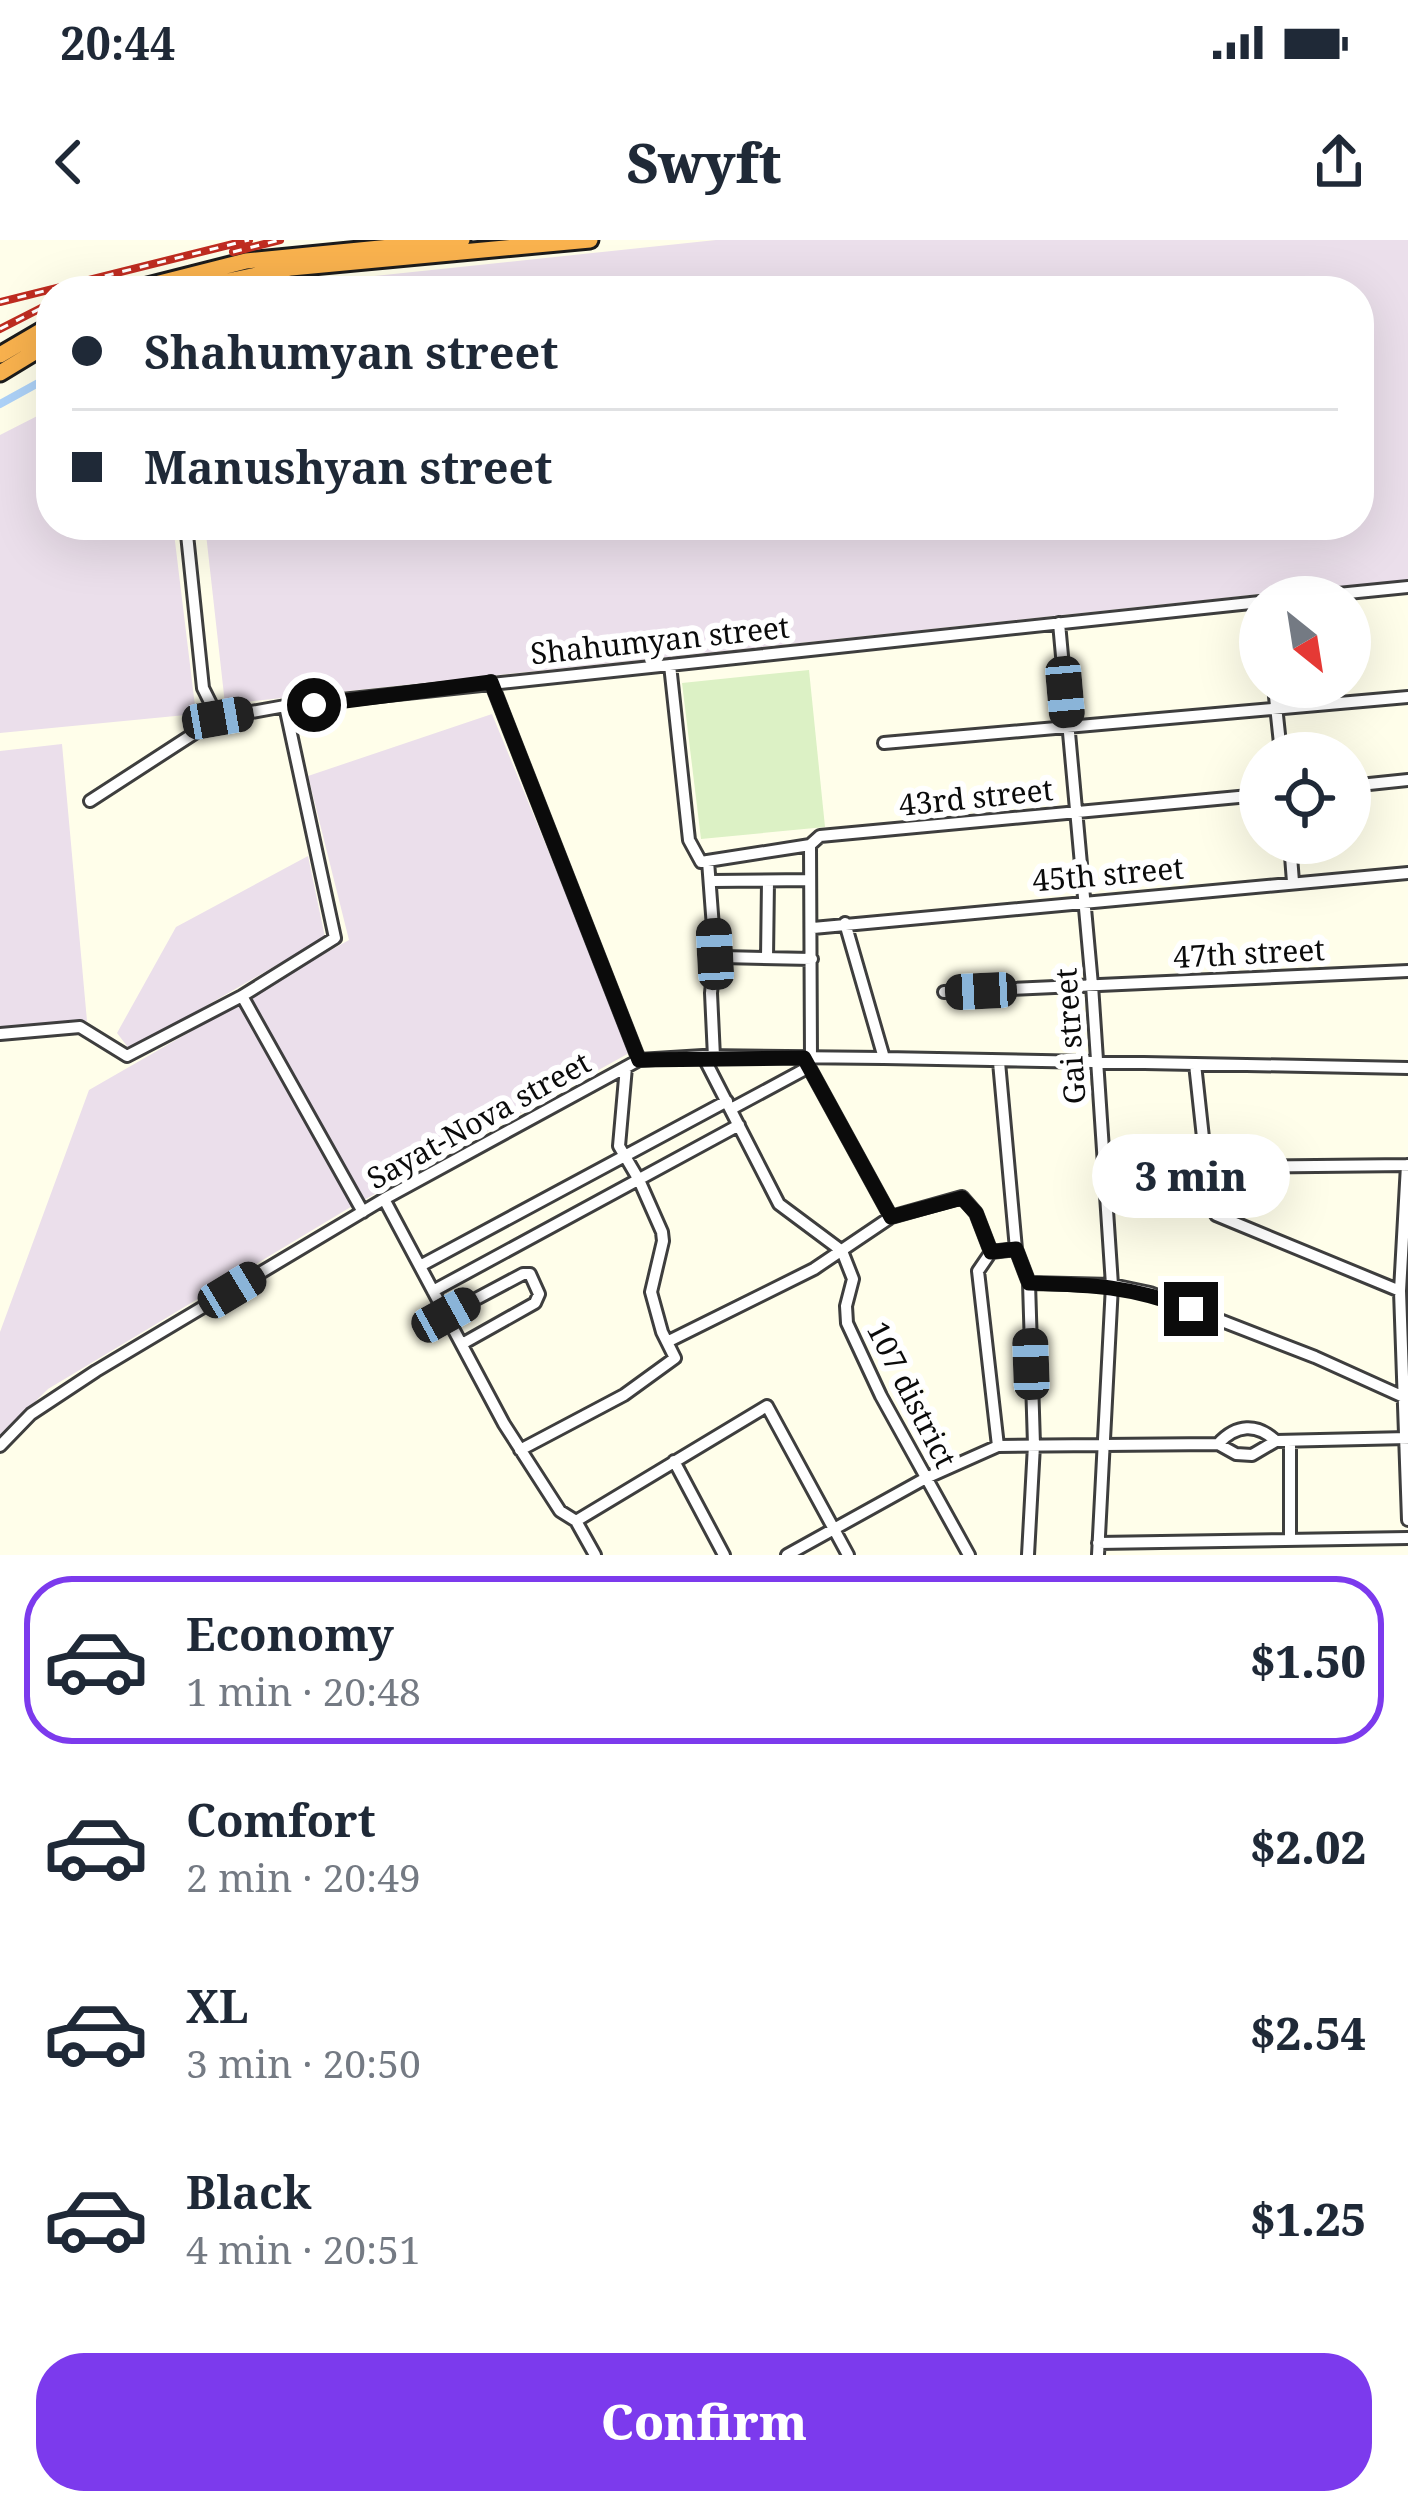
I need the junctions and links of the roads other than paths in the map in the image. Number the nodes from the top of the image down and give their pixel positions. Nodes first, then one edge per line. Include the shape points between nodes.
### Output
1 (462, 240) edge
2 (590, 240) edge
3 (367, 255) junction
4 (188, 276) edge
5 (252, 276) edge
6 (36, 334) edge
7 (36, 351) edge
8 (0, 355) edge
9 (0, 373) edge
10 (188, 540) edge
11 (1408, 587) edge
12 (1371, 591) edge
13 (1239, 604) edge
14 (1059, 623) junction
15 (670, 665) junction
16 (491, 682) junction
17 (1408, 697) edge
18 (1371, 700) edge
19 (285, 706) junction
20 (1276, 708) joint
21 (218, 718) junction
22 (1068, 727) junction
23 (1279, 732) edge
24 (884, 743) dead end
25 (1408, 780) edge
26 (1371, 784) edge
27 (1239, 797) edge
28 (90, 801) dead end
29 (1076, 813) junction
30 (810, 844) junction
31 (705, 861) junction
32 (1292, 864) edge
33 (1408, 873) edge
34 (768, 880) junction
35 (810, 880) junction
36 (712, 881) junction
37 (1293, 882) junction
38 (1083, 901) junction
39 (845, 923) junction
40 (813, 928) junction
41 (715, 954) junction
42 (767, 958) junction
43 (812, 959) junction
44 (1408, 971) edge
45 (1092, 985) junction
46 (944, 992) dead end
47 (242, 996) junction
48 (0, 1034) edge
49 (708, 1057) junction
50 (884, 1058) junction
51 (639, 1060) junction
52 (808, 1061) junction
53 (999, 1062) junction
54 (1098, 1064) junction
55 (1195, 1064) junction
56 (626, 1067) junction
57 (1408, 1068) edge
58 (729, 1105) junction
59 (739, 1125) junction
60 (624, 1156) junction
61 (1407, 1165) edge
62 (1208, 1167) junction
63 (639, 1180) junction
64 (384, 1199) junction
65 (535, 1204) junction
66 (363, 1212) junction
67 (891, 1217) junction
68 (548, 1229) junction
69 (1016, 1249) junction
70 (842, 1251) junction
71 (991, 1252) junction
72 (420, 1266) junction
73 (1029, 1283) junction
74 (1112, 1285) junction
75 (434, 1291) junction
76 (1400, 1291) junction
77 (446, 1315) junction
78 (667, 1342) junction
79 (461, 1344) junction
80 (1405, 1398) edge
81 (1406, 1438) edge
82 (1283, 1441) junction
83 (1218, 1444) junction
84 (1034, 1445) junction
85 (0, 1446) edge
86 (998, 1446) junction
87 (1104, 1447) junction
88 (520, 1450) junction
89 (674, 1461) junction
90 (926, 1478) junction
91 (1408, 1520) edge
92 (576, 1521) junction
93 (833, 1528) junction
94 (1408, 1538) edge
95 (1290, 1539) junction
96 (1098, 1549) edge
97 (595, 1555) edge
98 (724, 1555) edge
99 (787, 1555) edge
100 (848, 1555) edge
101 (969, 1555) edge
102 (1028, 1555) edge

1 - 3 highway
2 - 3 highway
3 - 4 highway via 247,261
3 - 5 highway
6 - 8 highway
7 - 9 highway
10 - 21 street via 203,688
11 - 12 street
13 - 14 street, Shahumyan street
14 - 15 street, Shahumyan street
14 - 22 street, Gai street
15 - 16 street, Shahumyan street
15 - 31 street via 689,840
16 - 19 street, Shahumyan street
16 - 51 street
17 - 18 street
19 - 21 street, Shahumyan street
19 - 47 street via 334,938
20 - 22 street
20 - 23 street
21 - 28 street, Shahumyan street
22 - 24 street
22 - 29 street, Gai street
25 - 26 street
27 - 29 street, 43rd street
29 - 30 street, 43rd street via 820,836
29 - 38 street, Gai street
30 - 31 street, 43rd street
30 - 35 street
31 - 36 street
32 - 37 street
33 - 37 street, 45th street
34 - 35 street
34 - 36 street
34 - 42 street
35 - 40 street
36 - 41 street
37 - 38 street, 45th street
38 - 39 street, 45th street
38 - 45 street, Gai street
39 - 40 street, 45th street
39 - 50 street
40 - 43 street
41 - 42 street
41 - 49 street
42 - 43 street
43 - 52 street
44 - 45 street, 47th street
45 - 46 street, 47th street
45 - 54 street, Gai street
47 - 48 street via 127,1056 80,1027
47 - 66 street
49 - 51 street, Sayat-Nova street
49 - 52 street, Sayat-Nova street
49 - 58 street
50 - 52 street, Sayat-Nova street
50 - 53 street, Sayat-Nova street
51 - 56 street, Sayat-Nova street
52 - 58 street
52 - 67 street
53 - 54 street, Sayat-Nova street
53 - 69 street
54 - 55 street, Sayat-Nova street
54 - 74 street, Gai street
55 - 57 street, Sayat-Nova street
55 - 62 street
56 - 60 street via 618,1130
56 - 64 street, Sayat-Nova street
58 - 59 street
58 - 60 street
59 - 63 street
59 - 70 street via 779,1204
60 - 63 street
60 - 65 street
61 - 62 street
61 - 76 street
62 - 76 street via 1216,1215
63 - 68 street
63 - 78 street via 663,1241 651,1292
64 - 66 street, Sayat-Nova street
64 - 72 street
65 - 68 street
65 - 72 street
66 - 85 street, Sayat-Nova street via 96,1371 31,1414
67 - 70 street
67 - 71 street via 962,1198
68 - 75 street
69 - 71 street
69 - 73 street
70 - 78 street
70 - 90 street, 107 district via 853,1279 848,1323
71 - 86 street via 978,1271
72 - 75 street
73 - 74 street
73 - 84 street
74 - 80 street via 1150,1293
74 - 87 street, Gai street
75 - 77 street
76 - 80 street
77 - 79 street
77 - 79 street via 523,1274 536,1285 535,1303
78 - 88 street via 675,1358 654,1377
79 - 88 street
80 - 81 street
81 - 82 street
81 - 91 street
82 - 83 street via 1252,1455
82 - 83 street via 1241,1428
82 - 95 street
83 - 87 street
84 - 86 street
84 - 87 street
84 - 102 street
86 - 90 street
87 - 96 street
88 - 92 street via 560,1511
89 - 92 street
89 - 93 street via 767,1406
89 - 98 street
90 - 93 street
90 - 101 street, 107 district
92 - 97 street
93 - 99 street
93 - 100 street
94 - 95 street
95 - 96 street

